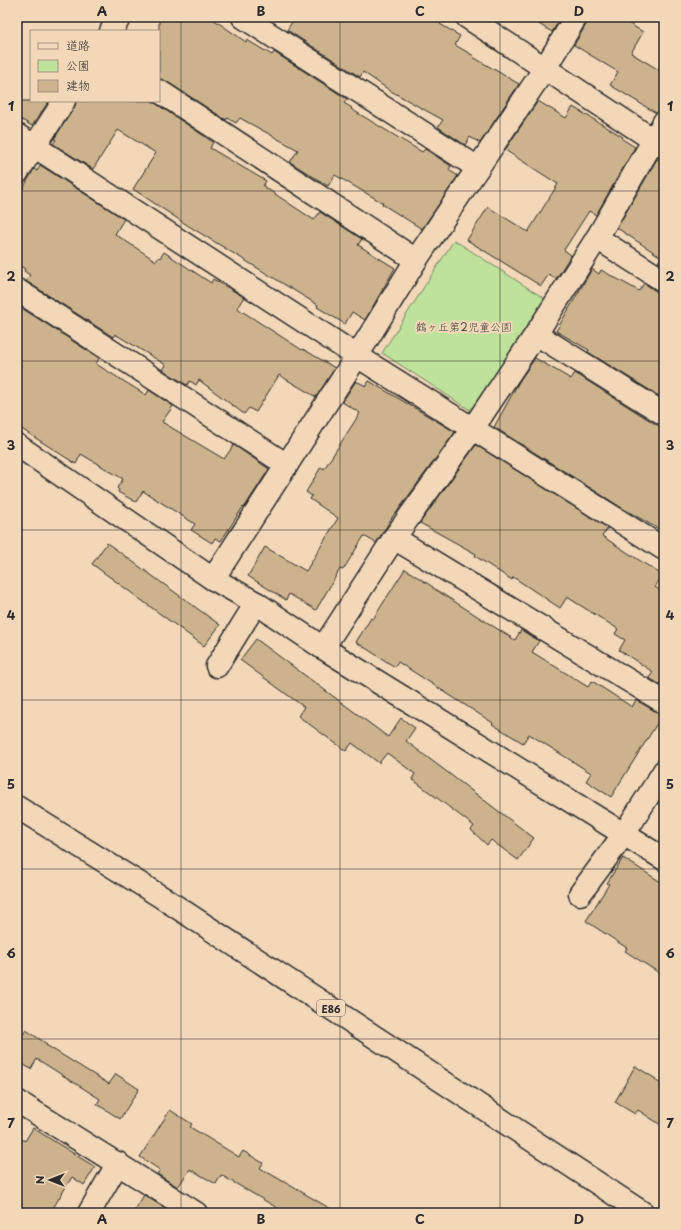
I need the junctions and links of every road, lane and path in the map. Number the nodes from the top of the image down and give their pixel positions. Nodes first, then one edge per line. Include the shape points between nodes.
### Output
1 (120, 17) edge
2 (243, 17) edge
3 (467, 17) edge
4 (576, 17) edge
5 (112, 30) edge
6 (545, 68) junction
7 (160, 93) edge
8 (63, 102) edge
9 (660, 136) edge
10 (25, 141) edge
11 (478, 168) junction
12 (17, 172) edge
13 (597, 238) junction
14 (416, 260) junction
15 (664, 281) edge
16 (17, 290) edge
17 (536, 334) junction
18 (357, 356) junction
19 (664, 414) edge
20 (473, 428) junction
21 (19, 452) edge
22 (287, 465) junction
23 (394, 538) junction
24 (664, 549) edge
25 (213, 579) junction
26 (256, 603) junction
27 (323, 648) junction
28 (217, 666) dead end
29 (664, 702) edge
30 (664, 771) edge
31 (17, 807) edge
32 (624, 834) junction
33 (664, 859) edge
34 (580, 894) dead end
35 (17, 1101) edge
36 (118, 1163) junction
37 (89, 1213) edge
38 (196, 1213) edge
39 (643, 1213) edge

1 - 5 main road
2 - 11 main road
3 - 6 main road
4 - 6 main road
6 - 9 main road
6 - 11 main road
7 - 14 main road
8 - 10 main road
9 - 13 main road
10 - 12 main road
10 - 18 main road
11 - 14 main road
13 - 15 main road
13 - 17 main road
14 - 18 main road
16 - 22 main road
17 - 19 main road
17 - 20 main road
18 - 20 main road
18 - 22 main road
20 - 23 main road
20 - 24 main road
21 - 25 main road
22 - 25 main road
23 - 27 main road
23 - 29 main road
25 - 26 main road
26 - 27 main road
26 - 28 main road
27 - 32 main road
30 - 32 main road
31 - 39 main road, E86 via 163,898
32 - 33 main road
32 - 34 main road
35 - 36 main road
36 - 37 main road
36 - 38 main road

